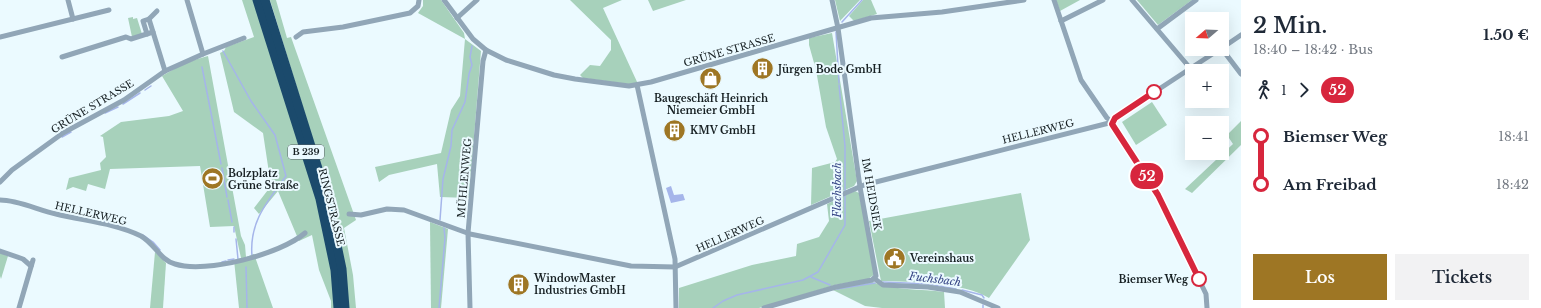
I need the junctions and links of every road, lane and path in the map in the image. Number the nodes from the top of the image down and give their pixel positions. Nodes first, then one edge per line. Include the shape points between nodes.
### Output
1 (68, 0) edge
2 (187, 0) edge
3 (258, 0) edge
4 (265, 0) edge
5 (419, 0) edge
6 (444, 0) edge
7 (477, 0) edge
8 (832, 0) edge
9 (1024, 0) edge
10 (1054, 0) edge
11 (1103, 0) edge
12 (1132, 0) edge
13 (1196, 0) edge
14 (109, 10) dead end
15 (156, 11) dead end
16 (457, 18) junction
17 (73, 19) junction
18 (1061, 21) junction
19 (838, 28) junction
20 (1157, 29) junction
21 (150, 33) junction
22 (1241, 35) edge
23 (0, 37) edge
24 (296, 37) dead end
25 (244, 38) dead end
26 (1229, 43) edge
27 (486, 50) junction
28 (202, 54) junction
29 (1210, 56) edge
30 (1227, 56) edge
31 (62, 57) dead end
32 (1187, 64) edge
33 (1197, 64) edge
34 (165, 71) junction
35 (1185, 71) edge
36 (1241, 74) edge
37 (637, 85) junction
38 (1113, 122) junction
39 (0, 182) edge
40 (860, 187) junction
41 (0, 200) edge
42 (350, 214) dead end
43 (305, 233) dead end
44 (468, 233) junction
45 (0, 252) edge
46 (33, 260) dead end
47 (31, 266) junction
48 (676, 268) junction
49 (874, 279) junction
50 (19, 308) edge
51 (338, 308) edge
52 (345, 308) edge
53 (470, 308) edge
54 (676, 308) edge
55 (764, 308) edge
56 (998, 308) edge
57 (1207, 308) edge

1 - 17 street
2 - 28 street
3 - 51 highway, RINGSTRASSE / B 239 via 320,199 335,270
4 - 52 highway, RINGSTRASSE / B 239 via 327,197 342,269
5 - 24 street via 418,6 410,13 343,27 303,32
6 - 16 street, GRÜNE STRASSE
7 - 16 street
8 - 19 street, IM HEIDSIEK
9 - 19 street, GRÜNE STRASSE via 923,15 880,16
10 - 18 street
11 - 18 street
12 - 20 street
13 - 20 street
14 - 17 street
15 - 21 street via 149,19
16 - 27 street, GRÜNE STRASSE via 473,39
17 - 23 street
18 - 38 street via 1084,85 1107,118
19 - 37 street, GRÜNE STRASSE
19 - 40 street, IM HEIDSIEK
20 - 32 street
21 - 31 street via 131,39 126,37
21 - 34 street
22 - 26 street
25 - 28 street, GRÜNE STRASSE
27 - 37 street, GRÜNE STRASSE via 516,64 554,75 615,85
27 - 44 street, MÜHLENWEG via 483,60
28 - 34 street, GRÜNE STRASSE
29 - 33 street
30 - 36 street
34 - 39 street, GRÜNE STRASSE via 124,100 63,133 12,170
35 - 38 street via 1115,118
37 - 48 street
38 - 40 street, HELLERWEG
38 - 57 street via 1113,126 1158,195 1206,294
40 - 48 street, HELLERWEG
40 - 49 street, IM HEIDSIEK via 877,273
41 - 43 street, HELLERWEG via 116,227 144,238 167,261 185,267 203,267 252,258 297,240
42 - 44 street, HELLERWEG via 361,215 387,209 404,210
44 - 48 street, HELLERWEG via 631,266
44 - 53 street, MÜHLENWEG
45 - 47 street via 23,259
46 - 47 street
47 - 50 street
48 - 54 street
49 - 55 street
49 - 56 street via 883,285 928,287 967,294

